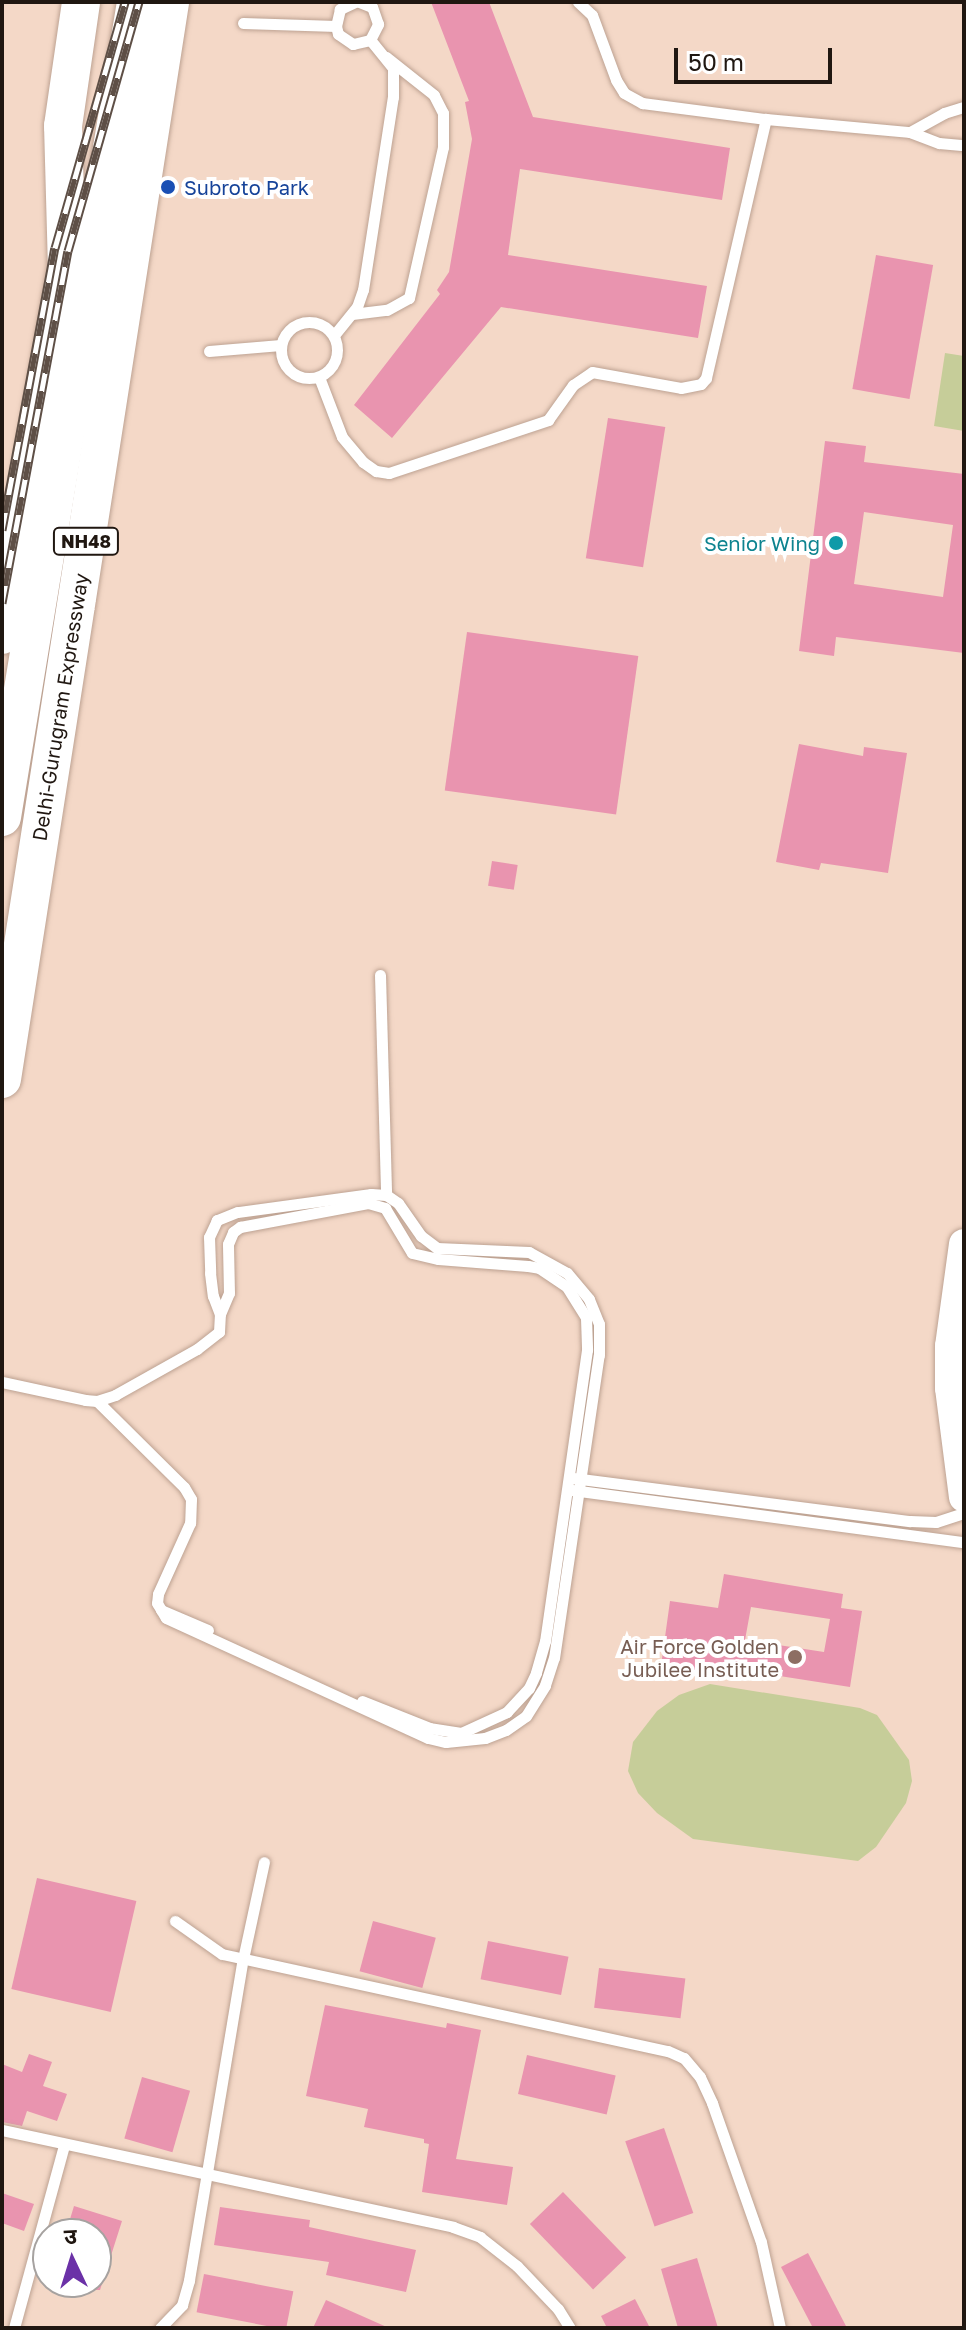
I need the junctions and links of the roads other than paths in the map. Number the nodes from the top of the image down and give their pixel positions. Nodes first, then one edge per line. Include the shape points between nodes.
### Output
1 (81, 2) edge
2 (136, 2) edge
3 (170, 2) edge
4 (357, 2) edge
5 (578, 2) edge
6 (374, 5) edge
7 (243, 23) dead end
8 (336, 26) junction
9 (370, 40) junction
10 (386, 57) junction
11 (964, 107) edge
12 (766, 119) junction
13 (910, 132) junction
14 (964, 145) edge
15 (352, 314) junction
16 (335, 334) junction
17 (281, 345) junction
18 (209, 351) dead end
19 (319, 377) junction
20 (2, 635) edge
21 (2, 817) edge
22 (380, 975) dead end
23 (2, 1079) edge
24 (386, 1195) junction
25 (964, 1244) edge
26 (220, 1314) junction
27 (2, 1382) edge
28 (97, 1401) junction
29 (574, 1478) junction
30 (573, 1491) junction
31 (964, 1497) edge
32 (964, 1513) edge
33 (964, 1542) edge
34 (264, 1862) dead end
35 (175, 1921) dead end
36 (243, 1959) junction
37 (2, 2130) edge
38 (64, 2145) junction
39 (207, 2175) junction
40 (14, 2328) edge
41 (160, 2328) edge
42 (570, 2328) edge
43 (780, 2328) edge

1 - 20 highway via 63,126 66,276
2 - 21 highway, Delhi-Gurugram Expressway / NH48
3 - 23 highway, Delhi-Gurugram Expressway / NH48
4 - 6 lane
4 - 8 lane via 340,9
5 - 12 lane via 592,15 616,80 632,98
6 - 9 lane via 378,24
7 - 8 lane
8 - 9 lane via 338,34 353,44
9 - 10 lane
10 - 15 lane via 393,68 393,97 363,290
10 - 15 lane via 434,95 443,113 445,139 409,298 387,310
11 - 13 lane
12 - 13 lane
12 - 19 lane via 701,384 681,388 592,372 573,385 548,420 389,473 363,462 342,437
13 - 14 lane
15 - 16 lane
16 - 17 lane via 323,325 298,324
16 - 19 lane via 336,360
17 - 18 lane
17 - 19 lane via 286,368 307,379
22 - 24 lane
24 - 26 lane via 237,1212 217,1220 209,1237 210,1273
24 - 29 lane via 437,1248 529,1252 567,1273 589,1299 599,1324 599,1355
25 - 31 main road via 950,1346 950,1388
26 - 28 lane via 215,1337
26 - 29 lane via 229,1293 228,1244 233,1232 368,1203 385,1208 407,1248 418,1256 539,1268 567,1287 586,1318
27 - 28 lane
28 - 30 lane via 191,1499 190,1523 158,1594 161,1610 386,1712 441,1731 472,1731 507,1712 529,1688 545,1641
29 - 30 lane
29 - 32 lane via 910,1521 936,1522
30 - 33 lane
34 - 36 lane
35 - 36 lane via 211,1948
36 - 39 lane
36 - 43 lane via 684,2058 700,2077 732,2158 761,2242
37 - 38 lane
38 - 39 lane
38 - 40 lane
39 - 41 lane via 182,2305
39 - 42 lane via 480,2237 517,2266

